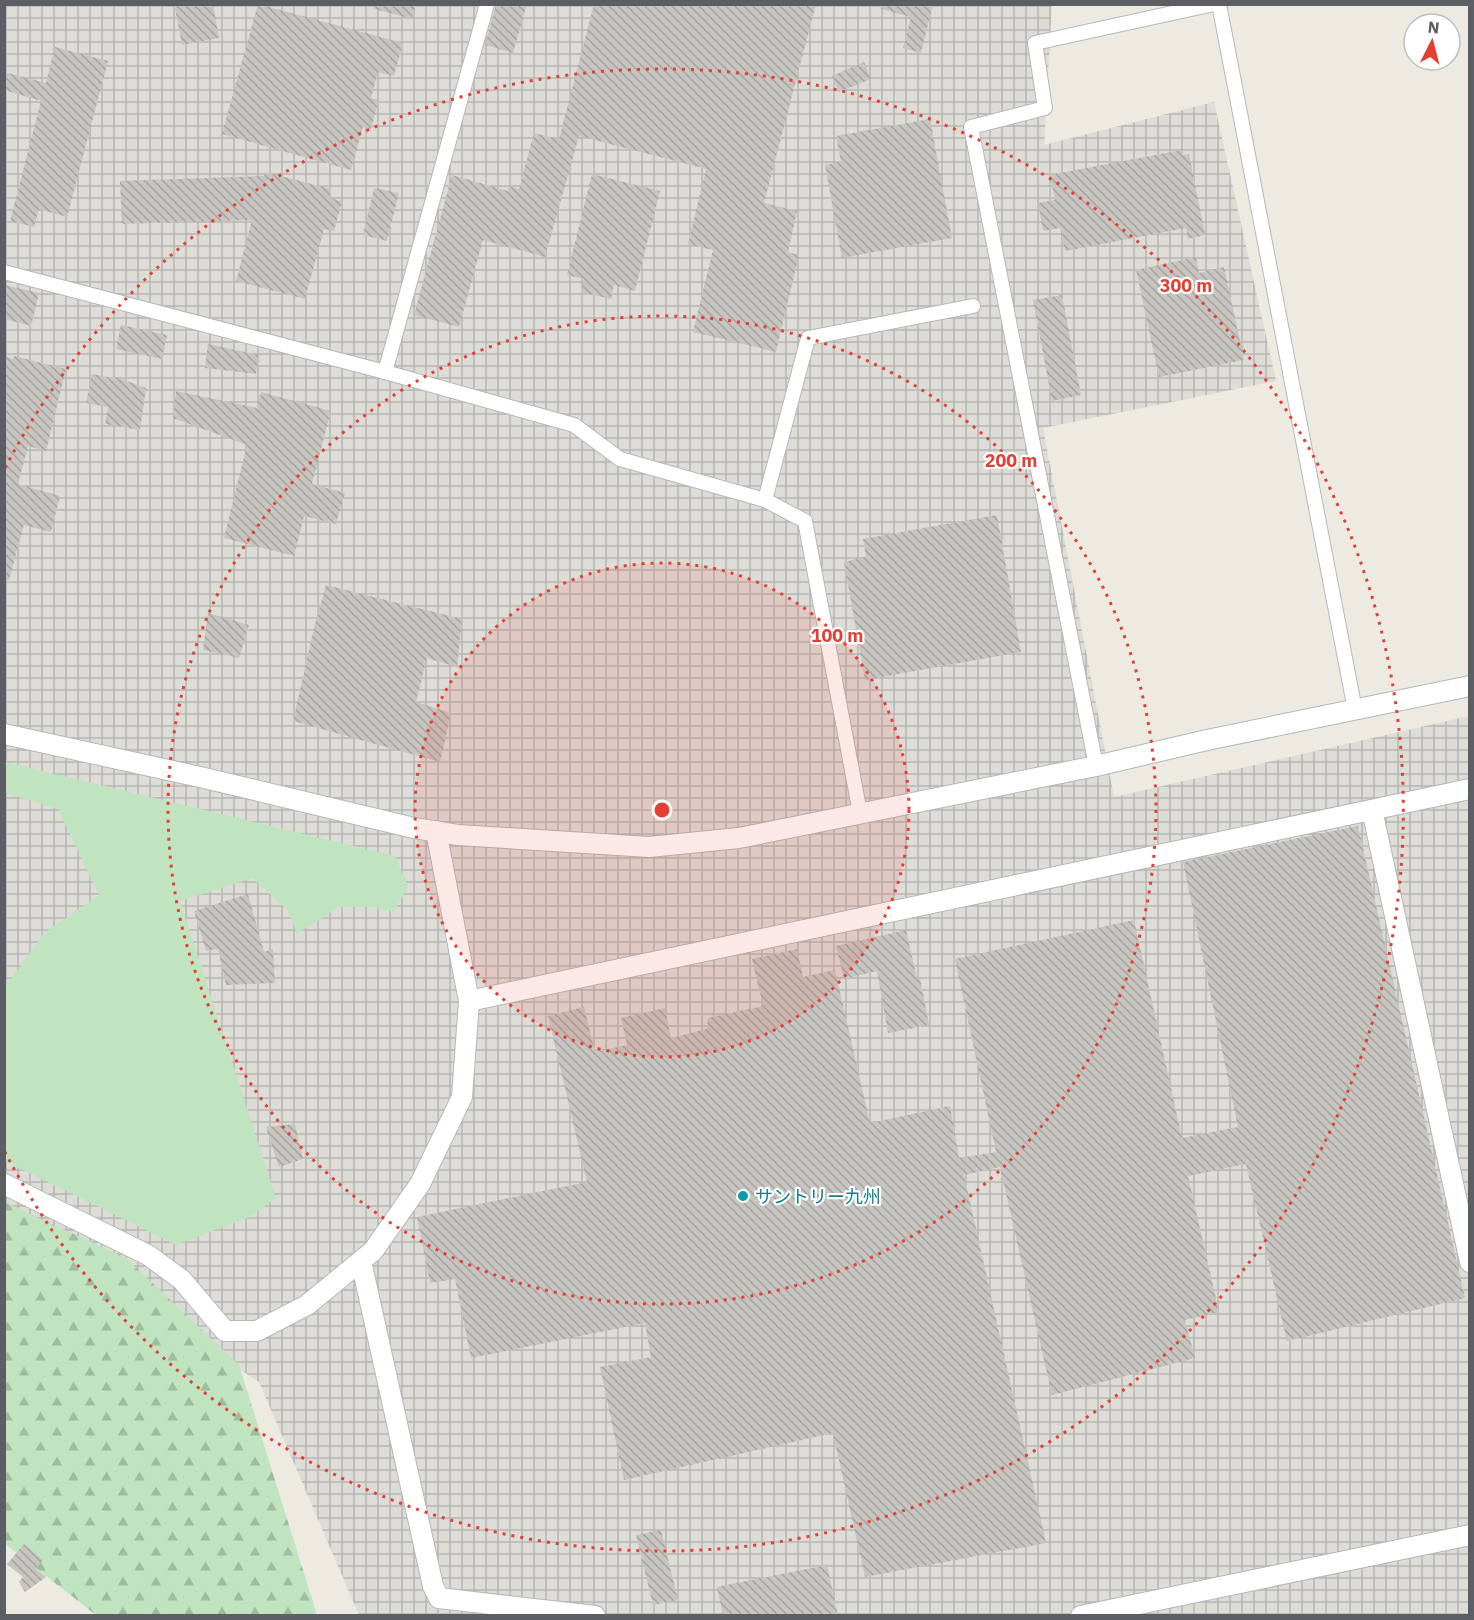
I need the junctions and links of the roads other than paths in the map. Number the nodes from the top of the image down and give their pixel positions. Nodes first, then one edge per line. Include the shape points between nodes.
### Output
1 (487, 4) edge
2 (1214, 4) edge
3 (1219, 4) edge
4 (4, 272) edge
5 (973, 306) dead end
6 (385, 372) junction
7 (765, 500) junction
8 (1470, 686) edge
9 (1355, 710) junction
10 (4, 734) edge
11 (1096, 766) junction
12 (1470, 789) edge
13 (1372, 810) junction
14 (860, 813) junction
15 (436, 831) junction
16 (469, 1001) junction
17 (4, 1184) edge
18 (361, 1262) junction
19 (1470, 1262) edge
20 (1470, 1535) edge
21 (1156, 1608) edge
22 (595, 1616) edge
23 (1081, 1616) edge

1 - 6 street
2 - 11 street via 1035,43 1046,108 971,127
3 - 9 street
4 - 6 street
5 - 7 street via 808,338
6 - 7 street via 574,425 620,459
7 - 14 street via 805,521
8 - 9 street
9 - 11 street
10 - 15 street
11 - 14 street
12 - 13 street
13 - 16 street
13 - 19 street
14 - 15 street via 739,838 649,847
15 - 16 street
16 - 18 street via 462,1097 420,1184
17 - 18 street via 148,1255 182,1280 225,1331 257,1331 307,1305
18 - 22 street via 433,1586 439,1598
20 - 21 street
21 - 23 street

